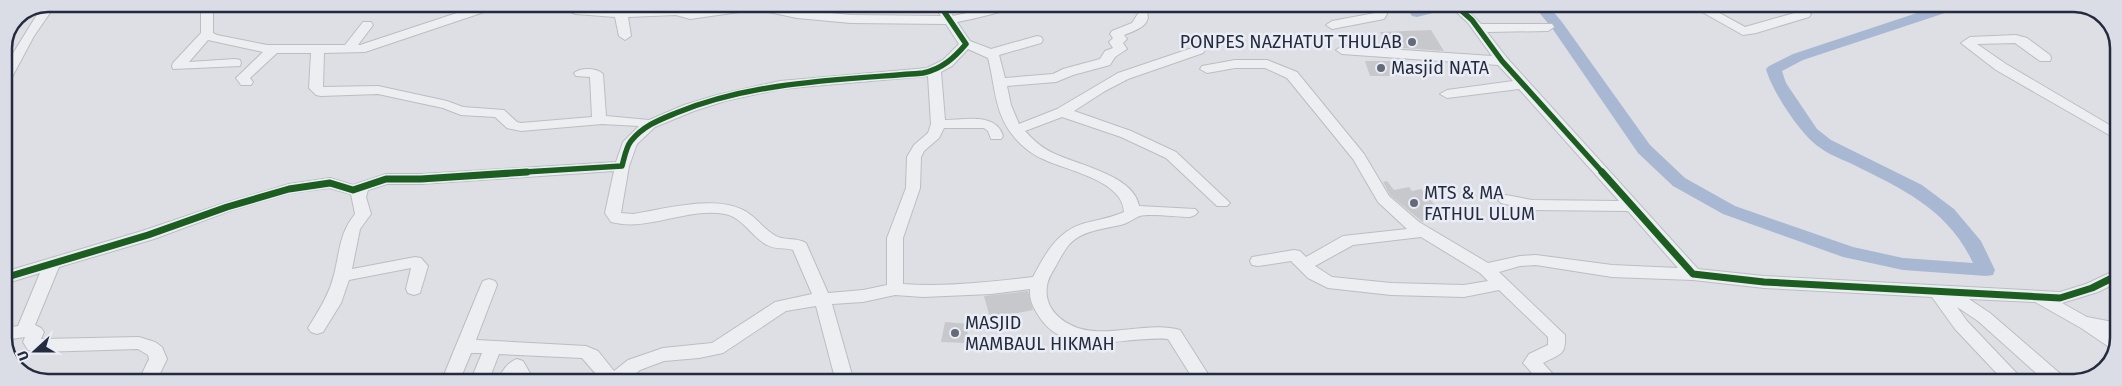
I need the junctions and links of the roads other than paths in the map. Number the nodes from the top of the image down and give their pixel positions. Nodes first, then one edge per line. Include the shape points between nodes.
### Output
1 (207, 12) edge
2 (456, 12) edge
3 (602, 12) edge
4 (652, 12) edge
5 (681, 12) edge
6 (709, 12) edge
7 (791, 12) edge
8 (944, 12) edge
9 (974, 12) edge
10 (44, 13) edge
11 (1380, 13) edge
12 (1462, 13) edge
13 (1709, 13) edge
14 (621, 14) junction
15 (1804, 14) dead end
16 (1143, 15) dead end
17 (949, 20) junction
18 (367, 25) dead end
19 (1332, 25) dead end
20 (1548, 27) dead end
21 (1477, 28) junction
22 (207, 34) junction
23 (625, 36) dead end
24 (1038, 40) dead end
25 (966, 44) junction
26 (274, 49) junction
27 (349, 49) junction
28 (318, 50) junction
29 (1199, 50) dead end
30 (1342, 50) dead end
31 (991, 54) junction
32 (2046, 58) dead end
33 (1502, 61) junction
34 (235, 63) dead end
35 (12, 65) edge
36 (1207, 69) dead end
37 (934, 72) junction
38 (581, 73) dead end
39 (246, 82) dead end
40 (998, 83) junction
41 (1524, 84) junction
42 (1447, 94) dead end
43 (1062, 112) junction
44 (600, 120) junction
45 (650, 124) junction
46 (938, 124) junction
47 (1016, 130) junction
48 (2109, 131) edge
49 (996, 136) dead end
50 (622, 166) junction
51 (361, 187) junction
52 (1506, 200) dead end
53 (1222, 203) dead end
54 (1631, 206) junction
55 (1133, 211) junction
56 (1190, 212) dead end
57 (1424, 232) junction
58 (1258, 261) dead end
59 (52, 264) junction
60 (1304, 265) junction
61 (1486, 269) junction
62 (1693, 274) junction
63 (13, 275) edge
64 (342, 276) junction
65 (2109, 279) edge
66 (1039, 282) junction
67 (489, 284) dead end
68 (1502, 284) junction
69 (414, 289) dead end
70 (895, 289) junction
71 (1942, 291) junction
72 (2037, 297) junction
73 (822, 298) junction
74 (2083, 322) junction
75 (2109, 327) edge
76 (317, 328) dead end
77 (24, 331) junction
78 (13, 333) edge
79 (2109, 338) edge
80 (464, 346) junction
81 (493, 348) junction
82 (151, 373) edge
83 (453, 373) edge
84 (483, 373) edge
85 (510, 373) edge
86 (521, 373) edge
87 (607, 373) edge
88 (623, 373) edge
89 (843, 373) edge
90 (1199, 374) edge
91 (1543, 374) edge
92 (2008, 374) edge
93 (2049, 374) edge

1 - 22 street
2 - 27 street via 372,46
3 - 14 street
4 - 14 street
5 - 6 street via 690,15
7 - 17 street via 851,19
8 - 17 street
9 - 17 street
10 - 35 street
11 - 19 street via 1380,16
12 - 21 street
13 - 15 street via 1742,31
14 - 23 street
16 - 40 street via 1137,26 1116,34 1120,38 1116,42 1121,49 1110,54 1104,62 1051,80
17 - 25 street
18 - 27 street
20 - 21 street
21 - 33 street
22 - 26 street via 229,42
22 - 34 street via 178,67
24 - 31 street
25 - 31 street
25 - 37 street via 948,65
26 - 28 street
26 - 39 street via 242,79
27 - 28 street
28 - 44 street via 316,88 321,92 378,90 461,111 499,114 521,128
29 - 43 street via 1123,76
30 - 33 street
31 - 40 street via 995,59
32 - 48 street via 2016,39 1970,40 1967,43 2009,72
33 - 41 street
36 - 57 street via 1234,64 1267,64 1292,75 1359,157 1383,199
37 - 45 street via 760,89 689,108
37 - 46 street
38 - 44 street via 596,74
40 - 47 street via 1005,110
41 - 42 street
41 - 54 street
43 - 47 street
43 - 53 street via 1126,134 1171,155
44 - 45 street
45 - 50 street via 630,142
46 - 49 street via 986,124 994,129
46 - 70 street via 936,134 915,155 911,195 894,246
47 - 55 street via 1047,156 1110,181 1123,191
50 - 51 street via 386,179
50 - 73 street via 613,213 616,218 633,219 708,208 728,209 740,214 773,242 800,247
51 - 59 street via 349,189 330,183 289,189
51 - 64 street via 358,197 362,214 352,228
52 - 54 street via 1532,205
54 - 62 street
55 - 56 street
55 - 66 street via 1123,220 1089,227 1063,241
57 - 60 street via 1349,240
57 - 61 street
58 - 60 street via 1289,255
59 - 63 street
59 - 77 street
60 - 68 street via 1328,282 1391,289 1464,291
61 - 62 street via 1536,260 1612,271
61 - 68 street
62 - 71 street via 1764,282
64 - 69 street via 415,262 420,266
64 - 76 street via 333,303
65 - 72 street via 2070,296
66 - 70 street via 991,288
66 - 90 street via 1040,301 1048,318 1058,327 1076,334 1174,334
67 - 80 street
68 - 91 street via 1556,335 1557,348 1532,363
70 - 73 street via 863,296
71 - 72 street
71 - 92 street via 1961,324
71 - 93 street via 1984,317
72 - 74 street
73 - 88 street via 781,306 717,348 670,354 634,365
73 - 89 street
74 - 75 street
74 - 79 street
77 - 78 street
77 - 82 street via 35,332 32,342 39,346 142,344 156,352 158,359
80 - 81 street
80 - 83 street
81 - 84 street
81 - 87 street via 586,352
85 - 86 street via 517,366

